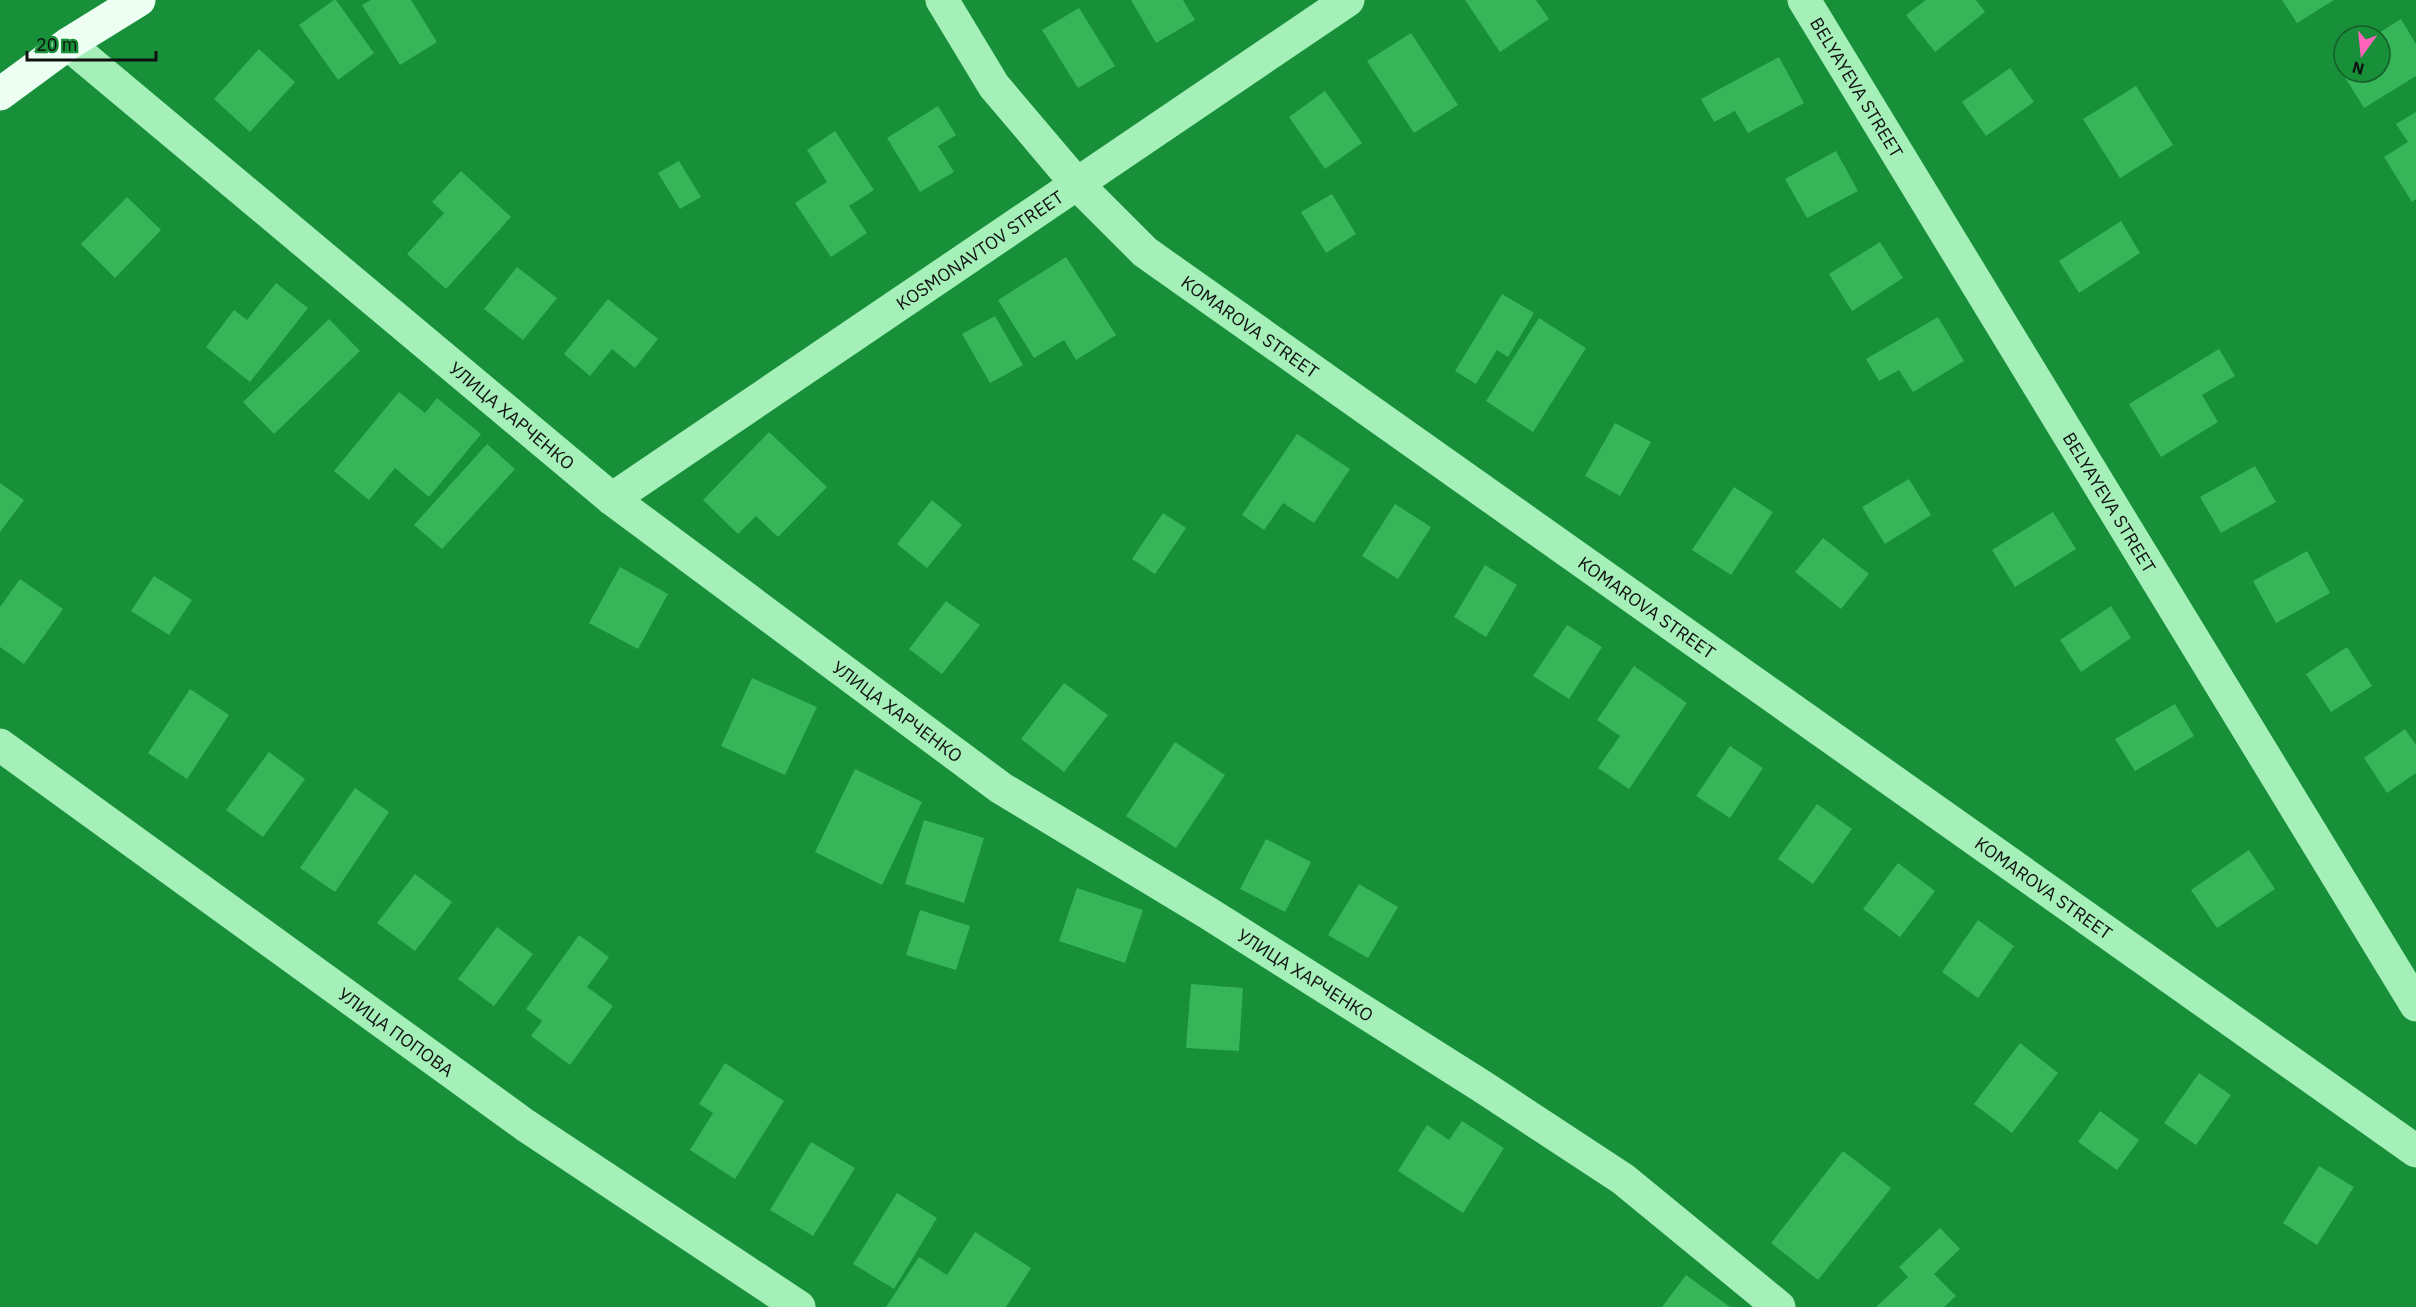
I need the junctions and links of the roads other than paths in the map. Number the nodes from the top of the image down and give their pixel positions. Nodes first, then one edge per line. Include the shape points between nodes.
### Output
1 (139, 0) edge
2 (942, 0) edge
3 (1348, 0) edge
4 (1804, 0) edge
5 (68, 44) junction
6 (0, 94) edge
7 (1077, 184) junction
8 (612, 499) junction
9 (0, 745) edge
10 (2416, 1005) edge
11 (2416, 1151) edge
12 (799, 1307) edge
13 (1779, 1307) edge

1 - 5 main road
2 - 7 street, KOMAROVA STREET via 994,86
3 - 7 street, KOSMONAVTOV STREET
4 - 10 street, BELYAYEVA STREET
5 - 6 main road
5 - 8 street, УЛИЦА ХАРЧЕНКО
7 - 8 street, KOSMONAVTOV STREET
7 - 11 street, KOMAROVA STREET via 1145,252
8 - 13 street, УЛИЦА ХАРЧЕНКО via 1001,788 1208,913 1623,1179
9 - 12 street, УЛИЦА ПОПОВА via 525,1125

